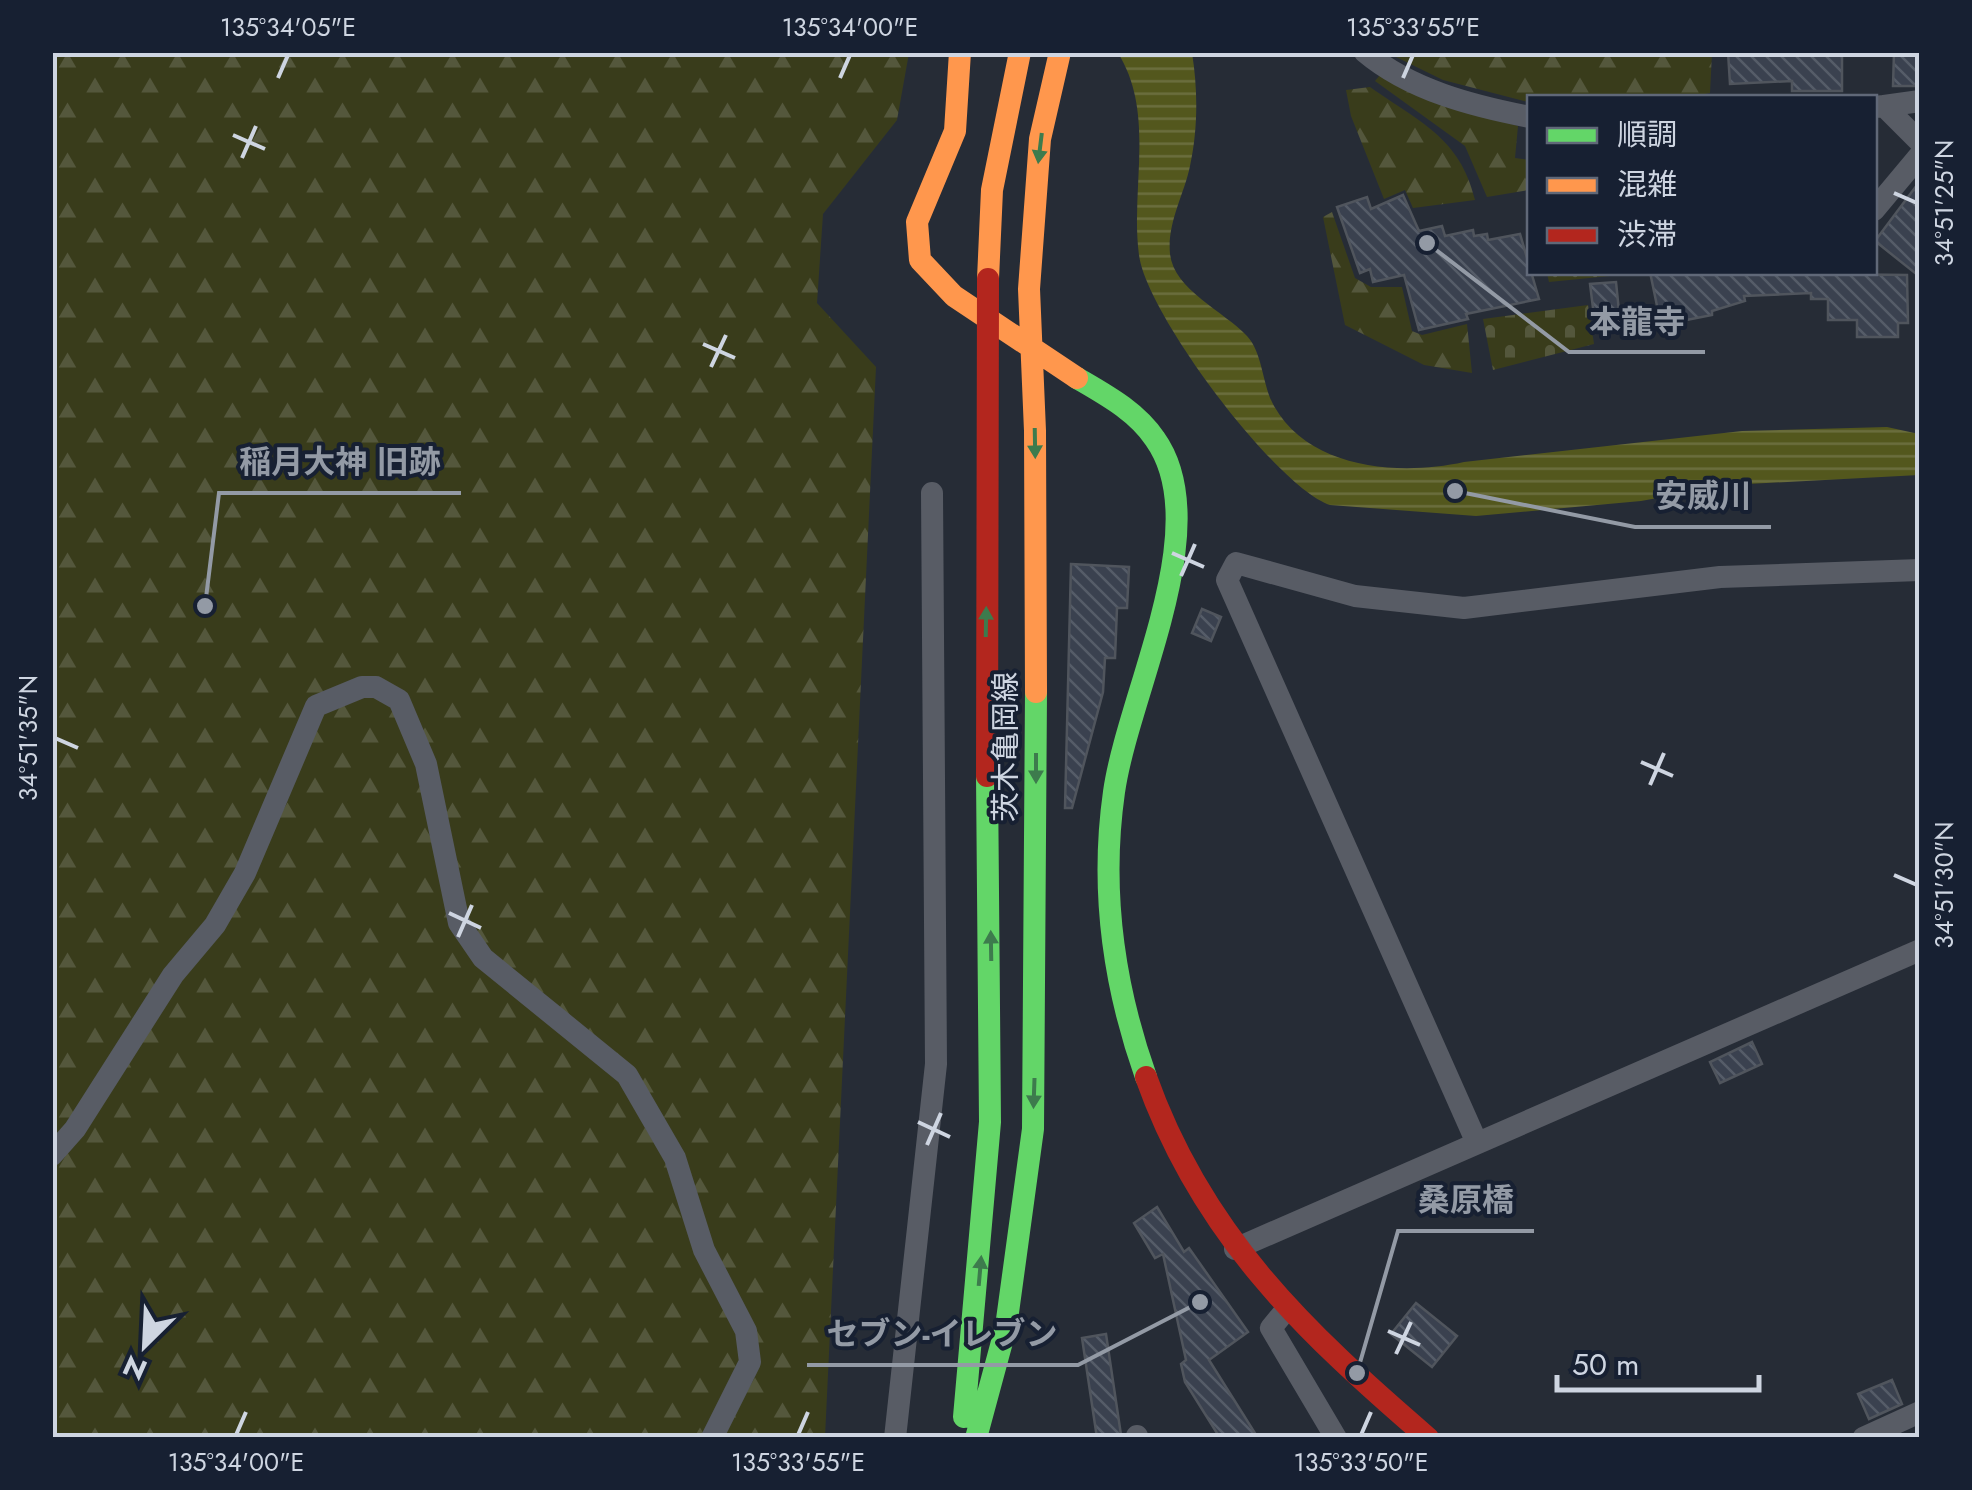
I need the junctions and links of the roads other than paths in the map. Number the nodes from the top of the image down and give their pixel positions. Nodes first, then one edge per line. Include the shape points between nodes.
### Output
1 (960, 52) edge
2 (1020, 52) edge
3 (1060, 52) edge
4 (1366, 52) edge
5 (1900, 104) edge
6 (1527, 116) edge
7 (1920, 142) edge
8 (1920, 154) edge
9 (1877, 206) edge
10 (987, 319) junction
11 (1028, 346) junction
12 (932, 494) dead end
13 (1920, 570) edge
14 (1920, 950) edge
15 (1478, 1143) junction
16 (52, 1155) edge
17 (1235, 1249) junction
18 (1286, 1310) junction
19 (1920, 1412) edge
20 (712, 1438) edge
21 (895, 1438) edge
22 (962, 1438) edge
23 (976, 1438) edge
24 (1336, 1438) edge
25 (1428, 1438) edge
26 (1863, 1438) edge

1 - 10 main road via 956,126 922,204 916,244 934,280
2 - 10 main road, 茨木亀岡線 via 992,190
3 -> 11 main road, 茨木亀岡線 via 1040,139
4 - 6 street via 1443,94
5 - 7 street
8 - 9 street
10 - 11 main road
22 -> 10 main road, 茨木亀岡線 via 990,1122
11 - 17 main road via 1136,415 1154,437 1176,490 1177,544 1118,769 1107,921 1133,1049 1174,1144
11 -> 23 main road, 茨木亀岡線 via 1035,430 1032,1130 1006,1326
12 - 21 street via 936,1064
13 - 15 street via 1720,577 1464,608 1355,596 1236,563 1226,580
14 - 15 street
15 - 17 street
16 - 20 street via 173,974 215,925 316,706 376,687 399,700 412,721 459,922 483,958 626,1075 674,1158 704,1250 746,1331 750,1362
17 - 18 main road
18 - 24 street via 1271,1328
18 - 25 main road
19 - 26 street

